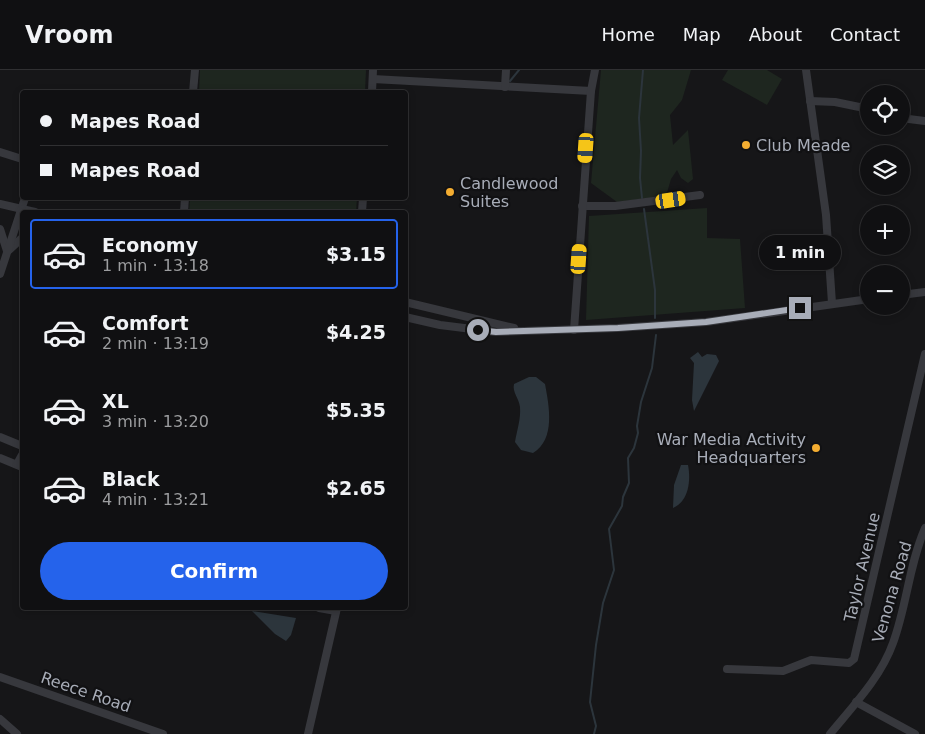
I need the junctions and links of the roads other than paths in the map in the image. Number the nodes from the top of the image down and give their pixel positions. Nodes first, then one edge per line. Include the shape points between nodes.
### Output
1 (195, 70) edge
2 (373, 70) edge
3 (506, 70) edge
4 (595, 70) edge
5 (806, 70) edge
6 (373, 79) junction
7 (505, 87) junction
8 (193, 90) edge
9 (372, 90) edge
10 (591, 91) junction
11 (810, 101) junction
12 (860, 107) edge
13 (910, 119) edge
14 (925, 121) edge
15 (0, 152) edge
16 (20, 158) edge
17 (700, 195) dead end
18 (24, 200) edge
19 (0, 204) edge
20 (582, 206) junction
21 (21, 209) junction
22 (26, 210) edge
23 (20, 212) edge
24 (0, 229) edge
25 (20, 240) edge
26 (7, 251) junction
27 (0, 274) edge
28 (925, 286) edge
29 (925, 292) edge
30 (911, 293) joint
31 (860, 300) edge
32 (408, 303) edge
33 (832, 303) junction
34 (408, 318) edge
35 (574, 330) junction
36 (528, 331) junction
37 (925, 354) edge
38 (0, 437) edge
39 (20, 445) edge
40 (0, 458) edge
41 (20, 466) edge
42 (925, 528) edge
43 (337, 610) edge
44 (727, 668) dead end
45 (0, 677) edge
46 (856, 702) junction
47 (0, 719) edge
48 (12, 732) edge
49 (163, 734) edge
50 (308, 734) edge
51 (830, 734) edge
52 (915, 734) edge

1 - 8 street
2 - 6 street
3 - 7 street
4 - 10 street
5 - 11 street
6 - 7 street
6 - 9 street
7 - 10 street
10 - 20 street
11 - 12 street
11 - 33 street via 826,215
13 - 14 street
15 - 16 street
17 - 20 street via 615,206
18 - 21 street
19 - 21 street
20 - 35 street
21 - 22 street
23 - 26 street
24 - 26 street
25 - 26 street
26 - 27 street
28 - 30 street
29 - 30 street
31 - 33 street
32 - 36 street
33 - 35 street via 706,322
34 - 36 street via 496,332
35 - 36 street
37 - 44 street, Taylor Avenue via 854,659 848,663 802,662 783,671
38 - 39 street
40 - 41 street
42 - 46 street, Venona Road via 894,642 885,663
43 - 50 street
45 - 49 street, Reece Road
46 - 51 street, Venona Road
46 - 52 street
47 - 48 street

